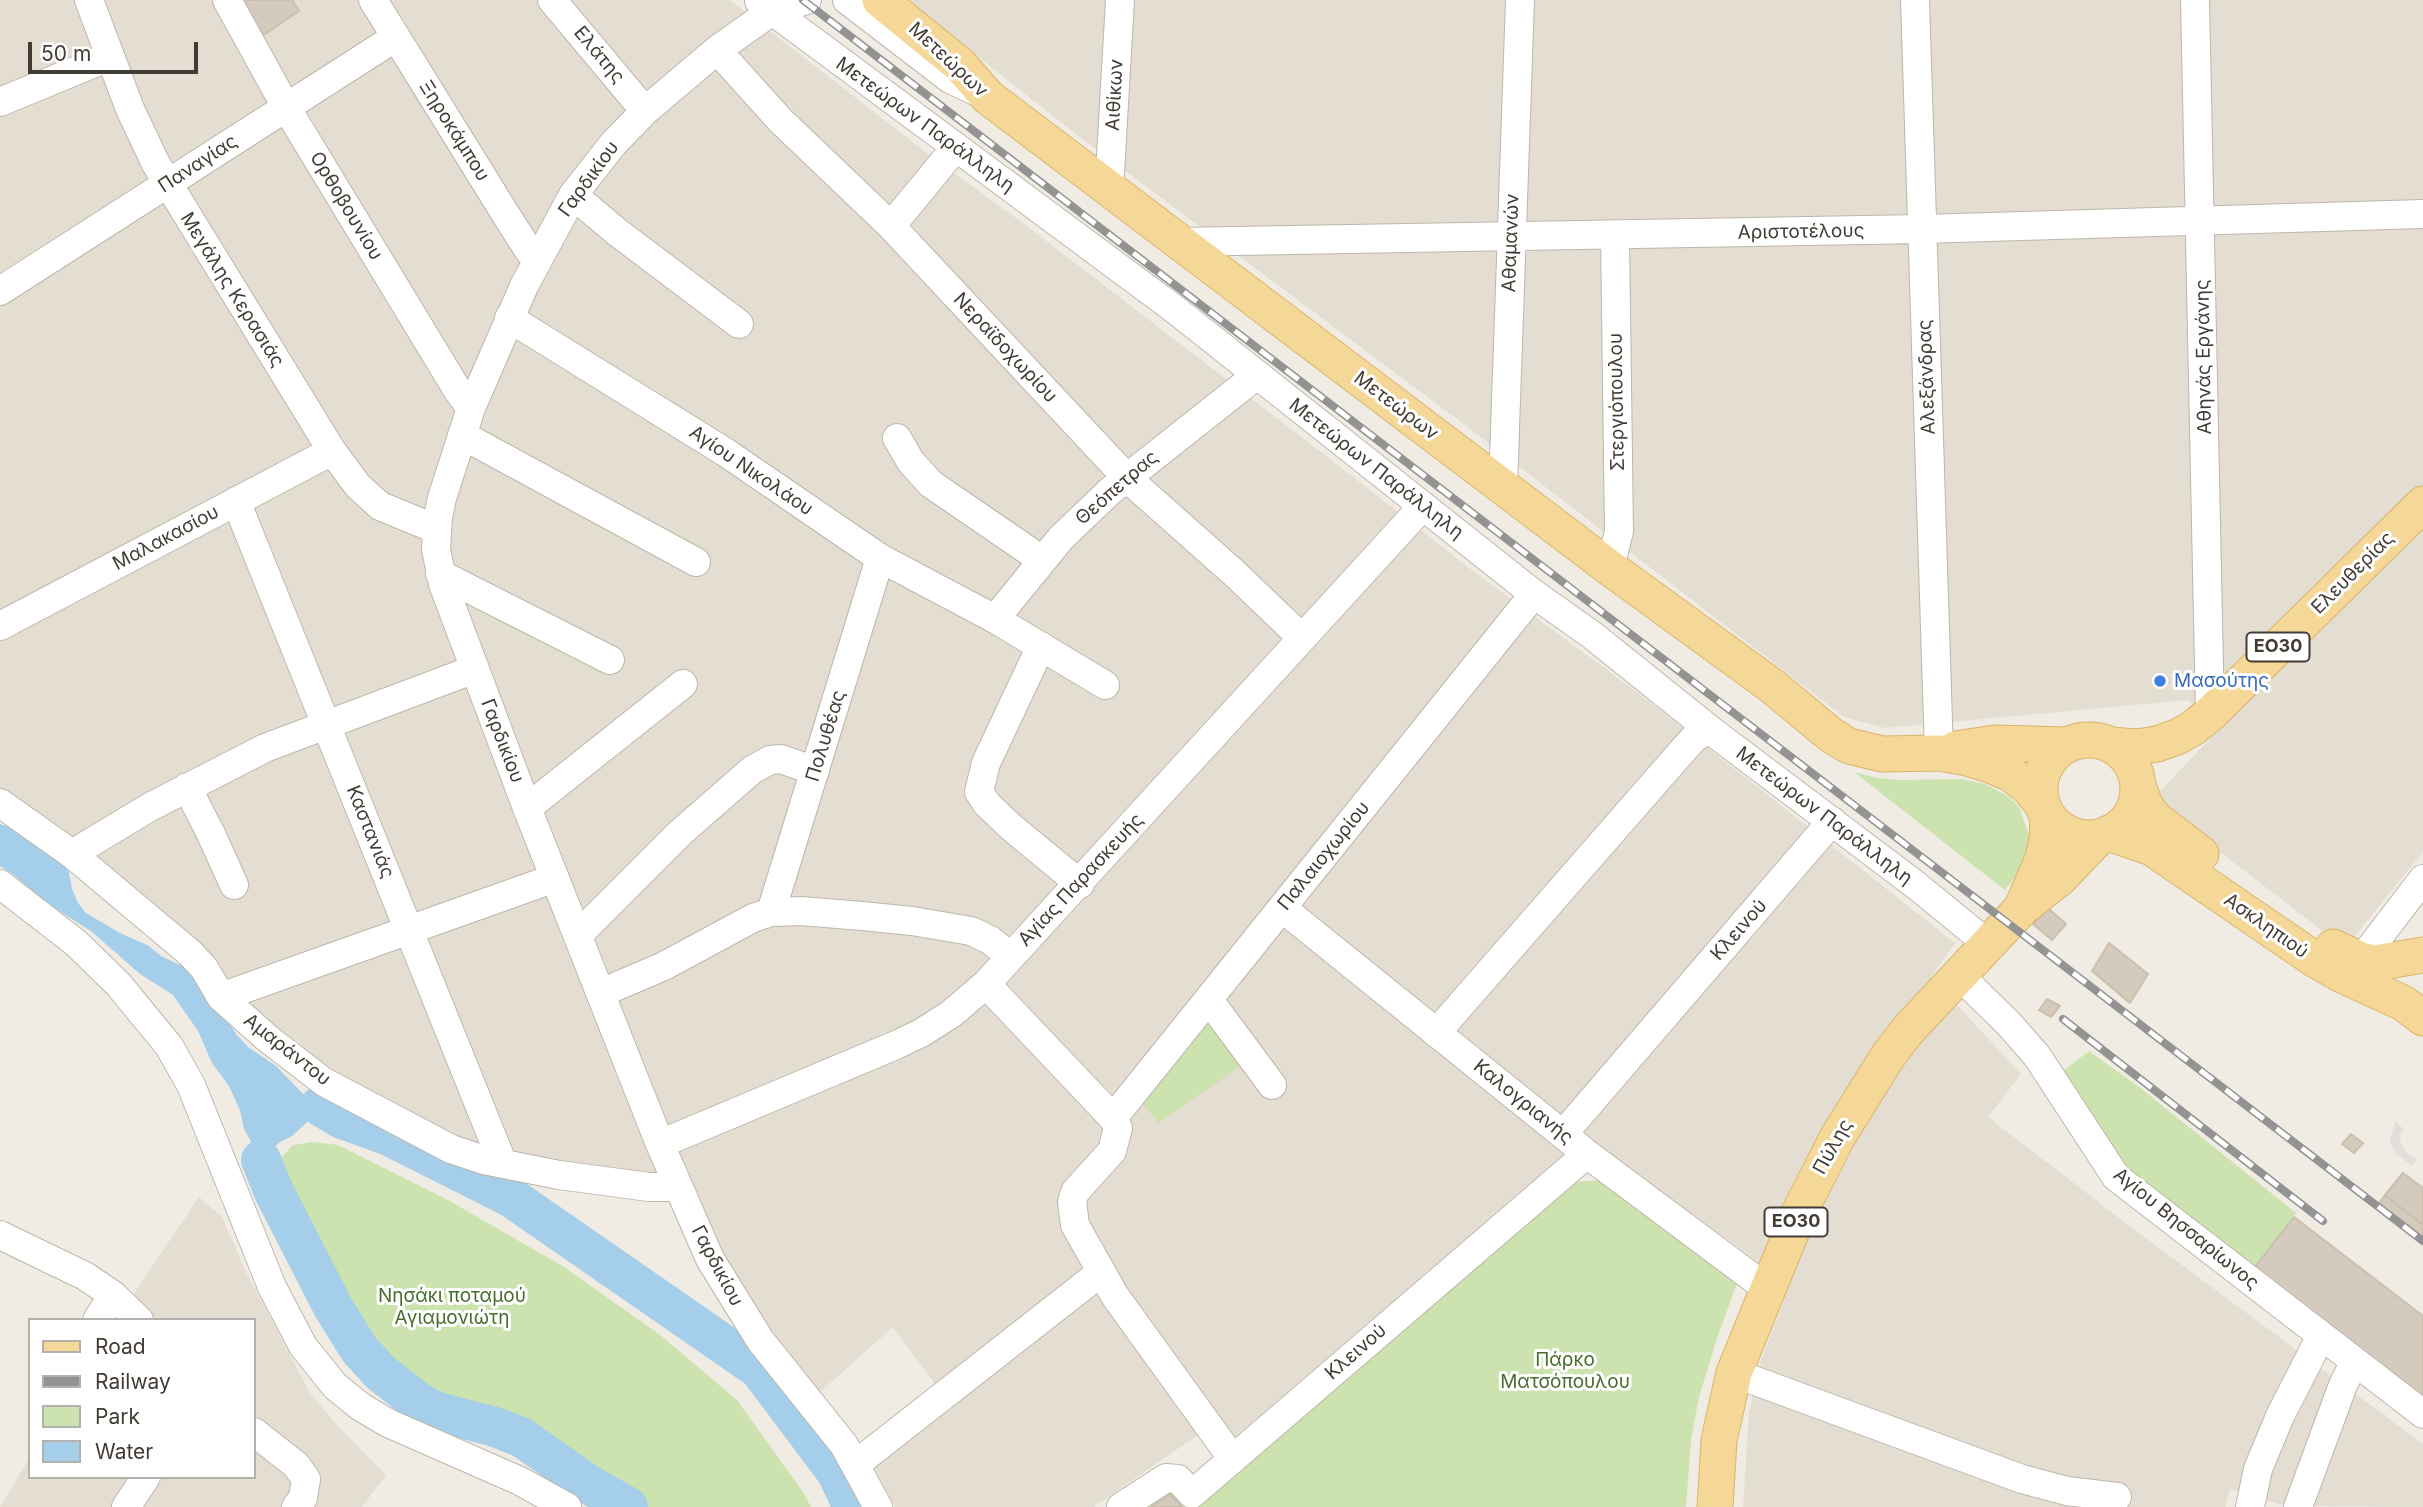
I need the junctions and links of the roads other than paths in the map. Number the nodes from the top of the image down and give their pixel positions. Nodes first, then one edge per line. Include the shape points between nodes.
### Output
1 (227, 0) edge
2 (373, 0) edge
3 (552, 0) edge
4 (807, 0) edge
5 (847, 0) edge
6 (880, 0) edge
7 (1120, 0) edge
8 (1520, 0) edge
9 (1914, 0) edge
10 (2195, 0) edge
11 (99, 4) edge
12 (770, 4) edge
13 (396, 37) junction
14 (717, 50) junction
15 (109, 57) junction
16 (988, 97) junction
17 (0, 102) edge
18 (286, 107) junction
19 (645, 111) junction
20 (956, 148) junction
21 (167, 185) junction
22 (1109, 190) junction
23 (573, 195) junction
24 (2423, 214) edge
25 (2202, 222) junction
26 (891, 226) junction
27 (1922, 229) junction
28 (1615, 235) junction
29 (1511, 237) junction
30 (1178, 242) junction
31 (538, 260) junction
32 (0, 291) edge
33 (509, 318) junction
34 (739, 324) dead end
35 (1257, 376) junction
36 (471, 408) junction
37 (463, 435) junction
38 (897, 438) dead end
39 (332, 451) junction
40 (1127, 478) junction
41 (1503, 487) junction
42 (236, 501) junction
43 (2423, 504) edge
44 (1423, 506) junction
45 (436, 529) junction
46 (880, 558) junction
47 (1042, 559) junction
48 (696, 562) dead end
49 (1610, 568) junction
50 (440, 574) junction
51 (1534, 594) junction
52 (995, 619) junction
53 (0, 626) edge
54 (1301, 637) junction
55 (1041, 646) junction
56 (610, 660) dead end
57 (475, 668) junction
58 (682, 684) dead end
59 (1105, 685) dead end
60 (2210, 714) junction
61 (327, 725) junction
62 (1709, 729) junction
63 (2066, 745) junction
64 (2111, 745) junction
65 (1939, 753) junction
66 (815, 771) junction
67 (2138, 785) junction
68 (187, 787) junction
69 (0, 803) edge
70 (527, 808) junction
71 (2045, 810) junction
72 (1832, 821) junction
73 (2104, 835) junction
74 (72, 854) junction
75 (555, 878) junction
76 (2423, 879) edge
77 (0, 884) edge
78 (1080, 884) junction
79 (234, 885) dead end
80 (1282, 908) junction
81 (2022, 908) junction
82 (771, 912) junction
83 (410, 929) junction
84 (578, 935) junction
85 (1989, 945) junction
86 (2423, 955) edge
87 (1010, 956) junction
88 (2361, 960) junction
89 (2423, 965) edge
90 (1960, 976) junction
91 (986, 984) junction
92 (601, 993) junction
93 (221, 997) junction
94 (1209, 1000) junction
95 (2423, 1015) edge
96 (1436, 1033) junction
97 (1272, 1084) dead end
98 (1113, 1118) junction
99 (1563, 1135) junction
100 (660, 1144) junction
101 (1587, 1154) junction
102 (503, 1164) junction
103 (678, 1187) junction
104 (0, 1235) edge
105 (1100, 1273) junction
106 (1769, 1290) junction
107 (113, 1295) junction
108 (98, 1318) edge
109 (137, 1318) edge
110 (2321, 1336) junction
111 (2354, 1363) junction
112 (1734, 1373) junction
113 (2423, 1414) edge
114 (256, 1434) edge
115 (1232, 1458) junction
116 (856, 1464) junction
117 (145, 1479) edge
118 (2117, 1497) dead end
119 (127, 1507) edge
120 (296, 1507) edge
121 (567, 1507) edge
122 (878, 1507) edge
123 (1121, 1507) edge
124 (1715, 1507) edge
125 (2250, 1507) edge
126 (2298, 1507) edge

1 - 18 street, Ορθοβουνίου
2 - 13 street, Ξηροκάμπου
3 - 19 street, Ελάτης
4 - 12 street, Γαρδικίου
5 - 16 street via 950,79
6 - 16 main road, Μετεώρων via 960,65
7 - 22 street, Αιθίκων
8 - 29 street, Αθαμανών
9 - 27 street, Αλεξάνδρας
10 - 25 street, Αθηνάς Εργάνης
11 - 15 street, Μεγάλης Κερασιάς
12 - 14 street, Γαρδικίου
12 - 20 street, Μετεώρων Παράλληλη
13 - 18 street, Παναγίας
13 - 31 street, Ξηροκάμπου
14 - 19 street, Γαρδικίου
14 - 26 street, Νεραϊδοχωρίου via 780,120
15 - 17 street
15 - 21 street, Μεγάλης Κερασιάς
16 - 22 main road, Μετεώρων
18 - 21 street, Παναγίας
18 - 36 street, Ορθοβουνίου
19 - 23 street, Γαρδικίου
20 - 26 street
20 - 35 street, Μετεώρων Παράλληλη
21 - 32 street, Παναγίας
21 - 39 street, Μεγάλης Κερασιάς
22 - 30 main road, Μετεώρων
23 - 31 street, Γαρδικίου
23 - 34 street
24 - 25 street, Αριστοτέλους
25 - 27 street, Αριστοτέλους
25 - 60 street, Αθηνάς Εργάνης
26 - 40 street, Νεραϊδοχωρίου
27 - 28 street, Αριστοτέλους
27 - 65 street, Αλεξάνδρας
28 - 29 street, Αριστοτέλους
28 - 49 street, Στεργιόπουλου via 1619,531
29 - 30 street, Αριστοτέλους
29 - 41 street, Αθαμανών
30 - 41 main road, Μετεώρων
31 - 33 street, Γαρδικίου
33 - 36 street, Γαρδικίου
33 - 46 street, Αγίου Νικολάου via 725,452
35 - 40 street, Θεόπετρας
35 - 44 street, Μετεώρων Παράλληλη
36 - 37 street, Γαρδικίου
37 - 45 street, Γαρδικίου
37 - 48 street
38 - 47 street via 931,484
39 - 42 street, Μαλακασίου
39 - 45 street, Μεγάλης Κερασιάς via 380,506
40 - 47 street, Θεόπετρας
40 - 54 street, Νεραϊδοχωρίου
41 - 49 main road, Μετεώρων
42 - 53 street, Μαλακασίου
42 - 61 street, Καστανιάς
43 - 60 main road, Ελευθερίας / ΕΟ30
44 - 51 street, Μετεώρων Παράλληλη
44 - 54 street, Αγίας Παρασκευής
45 - 50 street, Γαρδικίου
46 - 52 street, Αγίου Νικολάου
46 - 66 street, Πολυθέας
47 - 52 street, Θεόπετρας
49 - 65 main road, Μετεώρων via 1849,746 1882,754
50 - 56 street
50 - 57 street, Γαρδικίου
51 - 62 street, Μετεώρων Παράλληλη
51 - 80 street, Παλαιοχωρίου
52 - 55 street, Αγίου Νικολάου
54 - 78 street, Αγίας Παρασκευής
55 - 59 street, Αγίου Νικολάου
55 - 78 street via 986,763 979,792 1011,827
57 - 61 street
57 - 70 street, Γαρδικίου
58 - 70 street
60 - 64 main road, Ελευθερίας / ΕΟ30 via 2177,737 2157,744
61 - 68 street via 265,748
61 - 83 street, Καστανιάς
62 - 72 street, Μετεώρων Παράλληλη
62 - 96 street via 1694,738
63 - 64 main road, Ελευθερίας / ΕΟ30 via 2088,740
63 - 65 main road, Μετεώρων via 1994,743
63 - 71 main road, ΕΟ30 via 2043,770 2040,786
64 - 67 main road via 2130,762
65 - 71 main road, Μετεώρων via 2011,774
66 - 82 street, Πολυθέας
66 - 84 street via 781,760 767,761 752,770 680,833
67 - 73 main road, ΕΟ30 via 2131,814
67 - 88 main road, Ασκληπιού via 2145,805 2166,830 2326,944
68 - 74 street
68 - 79 street
69 - 74 street, Αμαράντου
70 - 75 street, Γαρδικίου
71 - 73 main road via 2071,835
71 - 81 main road, ΕΟ30 via 2043,858
72 - 85 street, Μετεώρων Παράλληλη
72 - 99 street, Κλεινού
73 - 81 main road, ΕΟ30
73 - 95 main road, Ασκληπιού via 2152,848 2314,959
74 - 93 street, Αμαράντου via 190,953
75 - 83 street
75 - 84 street, Γαρδικίου
76 - 88 street
77 - 121 street via 95,961 174,1053 272,1287 303,1346 335,1386 388,1423 520,1481
78 - 87 street, Αγίας Παρασκευής
80 - 94 street, Παλαιοχωρίου
80 - 96 street, Καλογριανής
81 - 85 main road, ΕΟ30
82 - 87 street via 862,916 971,931
82 - 92 street
83 - 93 street
83 - 102 street, Καστανιάς
84 - 92 street, Γαρδικίου
85 - 90 main road, Πύλης / ΕΟ30
86 - 88 main road, Ασκληπιού via 2375,963
87 - 91 street, Αγίας Παρασκευής
89 - 95 main road, Ασκληπιού via 2417,994
90 - 106 main road, Πύλης / ΕΟ30 via 1908,1030 1854,1110 1804,1203
90 - 110 street, Αγίου Βησσαρίωνος via 2036,1056 2116,1178
91 - 98 street
91 - 100 street, Αγίας Παρασκευής via 951,1014 896,1045
92 - 100 street, Γαρδικίου
93 - 102 street, Αμαράντου via 324,1082 451,1149
94 - 97 street
94 - 98 street, Παλαιοχωρίου
96 - 99 street, Καλογριανής
98 - 105 street via 1118,1128 1112,1151 1084,1180 1072,1202 1075,1225
99 - 101 street, Καλογριανής
100 - 103 street, Γαρδικίου
101 - 106 street, Καλογριανής
101 - 115 street, Κλεινού
102 - 103 street, Αμαράντου via 649,1187
103 - 116 street, Γαρδικίου via 736,1304
104 - 107 street via 85,1276
105 - 115 street
105 - 116 street
106 - 112 main road, Πύλης / ΕΟ30
107 - 108 street
107 - 109 street
110 - 111 street, Αγίου Βησσαρίωνος
110 - 125 street via 2262,1458
111 - 113 street, Αγίου Βησσαρίωνος
111 - 126 street
112 - 118 street via 2022,1479
112 - 124 main road, Πύλης / ΕΟ30 via 1719,1440
114 - 120 street via 296,1465 306,1479 303,1498
115 - 123 street, Κλεινού via 1192,1494 1178,1479 1166,1478
116 - 122 street, Γαρδικίου
117 - 119 street

